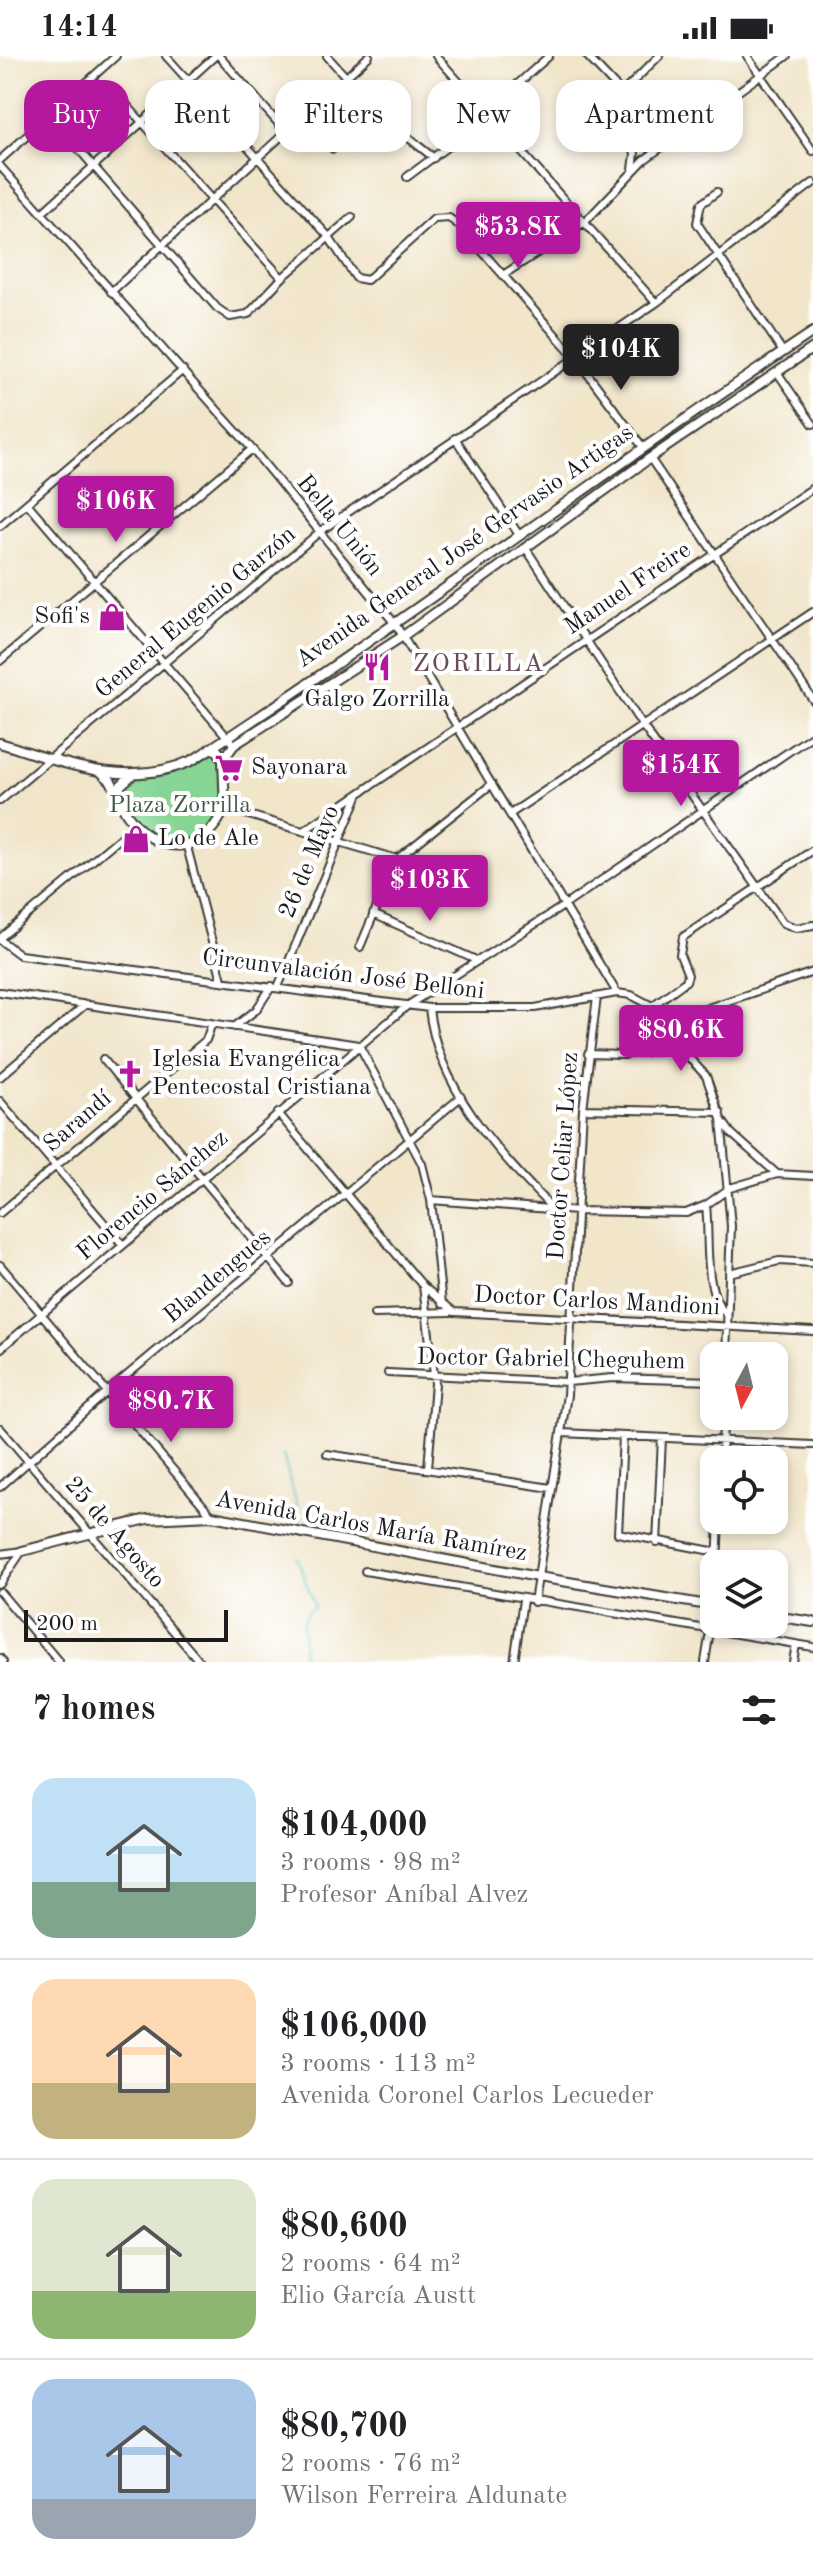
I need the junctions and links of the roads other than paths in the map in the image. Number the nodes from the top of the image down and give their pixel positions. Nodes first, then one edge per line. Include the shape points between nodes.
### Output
1 (116, 56) edge
2 (166, 56) edge
3 (217, 56) edge
4 (327, 56) edge
5 (369, 56) edge
6 (436, 56) edge
7 (549, 56) edge
8 (587, 56) edge
9 (659, 56) edge
10 (747, 56) edge
11 (787, 56) edge
12 (760, 76) junction
13 (345, 77) junction
14 (188, 80) joint
15 (342, 80) edge
16 (457, 80) edge
17 (522, 80) edge
18 (610, 80) edge
19 (635, 80) edge
20 (129, 108) edge
21 (145, 118) edge
22 (275, 120) edge
23 (141, 121) junction
24 (275, 140) edge
25 (813, 151) edge
26 (81, 152) edge
27 (252, 152) edge
28 (441, 152) edge
29 (521, 152) edge
30 (635, 152) edge
31 (256, 157) junction
32 (434, 158) junction
33 (0, 163) edge
34 (93, 165) junction
35 (633, 169) junction
36 (407, 177) dead end
37 (813, 183) edge
38 (717, 192) dead end
39 (211, 198) junction
40 (42, 213) junction
41 (352, 217) dead end
42 (585, 222) junction
43 (328, 236) junction
44 (162, 245) junction
45 (720, 257) junction
46 (503, 275) junction
47 (282, 278) junction
48 (111, 292) junction
49 (656, 303) junction
50 (813, 332) edge
51 (813, 348) edge
52 (783, 352) junction
53 (575, 357) junction
54 (183, 370) junction
55 (777, 372) junction
56 (813, 424) edge
57 (455, 438) junction
58 (642, 446) junction
59 (252, 449) junction
60 (650, 458) junction
61 (813, 488) edge
62 (27, 503) junction
63 (0, 526) edge
64 (322, 530) junction
65 (519, 535) junction
66 (525, 547) junction
67 (713, 553) junction
68 (93, 583) junction
69 (813, 612) edge
70 (396, 625) junction
71 (403, 636) junction
72 (586, 639) junction
73 (772, 639) junction
74 (0, 661) edge
75 (164, 664) junction
76 (813, 700) edge
77 (642, 725) junction
78 (458, 726) junction
79 (813, 735) edge
80 (227, 737) junction
81 (0, 743) edge
82 (234, 745) junction
83 (210, 748) junction
84 (50, 759) junction
85 (223, 760) junction
86 (100, 772) junction
87 (131, 776) junction
88 (492, 784) junction
89 (117, 794) junction
90 (358, 796) junction
91 (0, 801) edge
92 (225, 808) junction
93 (703, 812) junction
94 (510, 814) junction
95 (134, 826) junction
96 (305, 830) junction
97 (339, 841) junction
98 (187, 847) junction
99 (813, 850) edge
100 (397, 859) junction
101 (757, 887) junction
102 (565, 905) junction
103 (373, 914) junction
104 (813, 925) edge
105 (0, 939) edge
106 (360, 947) dead end
107 (476, 960) junction
108 (813, 972) edge
109 (222, 980) junction
110 (275, 986) junction
111 (0, 992) edge
112 (617, 993) junction
113 (597, 997) junction
114 (86, 1004) junction
115 (407, 1006) junction
116 (652, 1006) junction
117 (429, 1008) junction
118 (667, 1022) junction
119 (211, 1026) junction
120 (234, 1028) junction
121 (359, 1045) junction
122 (680, 1048) junction
123 (588, 1054) junction
124 (103, 1059) dead end
125 (0, 1077) edge
126 (461, 1097) junction
127 (134, 1098) junction
128 (0, 1101) edge
129 (583, 1109) junction
130 (278, 1113) junction
131 (721, 1116) junction
132 (409, 1141) junction
133 (55, 1166) junction
134 (777, 1174) junction
135 (813, 1176) edge
136 (200, 1179) junction
137 (730, 1188) junction
138 (346, 1195) junction
139 (431, 1200) junction
140 (706, 1205) junction
141 (552, 1208) junction
142 (577, 1211) junction
143 (0, 1213) edge
144 (123, 1245) junction
145 (269, 1259) junction
146 (813, 1263) edge
147 (0, 1265) edge
148 (729, 1273) junction
149 (289, 1283) dead end
150 (423, 1286) junction
151 (442, 1304) junction
152 (454, 1312) junction
153 (426, 1313) junction
154 (42, 1314) junction
155 (374, 1314) dead end
156 (727, 1315) junction
157 (573, 1319) junction
158 (727, 1327) junction
159 (813, 1331) edge
160 (726, 1342) edge
161 (0, 1349) edge
162 (388, 1373) dead end
163 (435, 1377) junction
164 (700, 1381) edge
165 (568, 1382) junction
166 (107, 1392) junction
167 (0, 1428) edge
168 (723, 1430) edge
169 (562, 1433) junction
170 (623, 1437) junction
171 (662, 1438) junction
172 (723, 1441) junction
173 (813, 1445) edge
174 (723, 1446) edge
175 (327, 1454) dead end
176 (29, 1462) junction
177 (428, 1468) junction
178 (0, 1487) edge
179 (551, 1488) junction
180 (212, 1516) junction
181 (93, 1533) junction
182 (657, 1543) junction
183 (704, 1550) edge
184 (22, 1551) junction
185 (0, 1554) edge
186 (365, 1571) dead end
187 (538, 1577) junction
188 (0, 1584) edge
189 (0, 1592) edge
190 (523, 1600) junction
191 (534, 1602) junction
192 (700, 1604) edge
193 (788, 1618) edge
194 (813, 1622) edge
195 (700, 1629) edge
196 (709, 1638) edge
197 (756, 1638) edge
198 (796, 1644) junction
199 (813, 1647) edge
200 (59, 1662) edge
201 (200, 1662) edge
202 (514, 1662) edge
203 (705, 1662) edge
204 (793, 1662) edge

1 - 33 street
2 - 14 street
3 - 14 street
3 - 22 street
4 - 13 street
5 - 13 street
6 - 16 street
7 - 17 street
8 - 18 street
9 - 19 street
10 - 12 street
11 - 12 street
12 - 25 street
12 - 35 street
13 - 15 street
13 - 32 street via 382,117
20 - 23 street
21 - 23 street
23 - 34 street
23 - 39 street
24 - 31 street
26 - 34 street
27 - 31 street
28 - 32 street
29 - 42 street
30 - 35 street
31 - 39 street
31 - 43 street
32 - 36 street
33 - 40 street, Bella Unión
34 - 40 street
34 - 44 street
35 - 42 street
37 - 45 street, General Eugenio Garzón via 761,219
38 - 45 street via 701,204 697,223
39 - 44 street
39 - 47 street
40 - 48 street, Bella Unión
41 - 43 street
42 - 46 street
42 - 49 street
43 - 46 street via 362,281 442,217 460,226
43 - 47 street
44 - 47 street via 230,317 248,314
44 - 48 street
45 - 49 street, General Eugenio Garzón
45 - 52 street
46 - 53 street
48 - 54 street, Bella Unión
49 - 53 street, General Eugenio Garzón
50 - 52 main road, Avenida General José Gervasio Artigas
51 - 55 main road, Avenida General José Gervasio Artigas
52 - 58 main road, Avenida General José Gervasio Artigas
53 - 57 street, General Eugenio Garzón
53 - 58 street
54 - 59 street, Bella Unión
54 - 62 street
55 - 56 street
55 - 60 main road, Avenida General José Gervasio Artigas
57 - 64 street, General Eugenio Garzón
57 - 65 street
58 - 65 main road, Avenida General José Gervasio Artigas
59 - 64 street, Bella Unión
59 - 68 street
60 - 66 main road, Avenida General José Gervasio Artigas
60 - 67 street
61 - 67 street, Manuel Freire
62 - 63 street
62 - 68 street
64 - 70 street, Bella Unión
64 - 75 street, General Eugenio Garzón
65 - 70 main road, Avenida General José Gervasio Artigas
66 - 71 main road, Avenida General José Gervasio Artigas
66 - 72 street
67 - 72 street, Manuel Freire
67 - 73 street
68 - 74 street
68 - 75 street
69 - 73 street
70 - 71 street, Bella Unión
70 - 80 main road, Avenida General José Gervasio Artigas
71 - 78 street, Bella Unión
71 - 82 main road, Avenida General José Gervasio Artigas
72 - 77 street
72 - 78 street, Manuel Freire
73 - 76 street
73 - 77 street
75 - 80 street
75 - 84 street, General Eugenio Garzón
77 - 93 street
77 - 94 street
78 - 88 street, Bella Unión
78 - 90 street, Manuel Freire
79 - 93 street, Florencio Sánchez
80 - 82 street
80 - 83 main road, Avenida General José Gervasio Artigas
81 - 84 main road, Avenida General José Gervasio Artigas
82 - 85 main road, Avenida General José Gervasio Artigas
83 - 85 main road
83 - 87 main road, Avenida General José Gervasio Artigas via 171,770
84 - 86 main road, Avenida General José Gervasio Artigas
84 - 91 street, General Eugenio Garzón
85 - 92 main road
86 - 87 main road, Avenida General José Gervasio Artigas
86 - 89 main road
87 - 89 main road
88 - 94 street, Bella Unión
88 - 100 street
89 - 95 main road
90 - 96 street, Manuel Freire
90 - 97 street, 26 de Mayo
92 - 96 street
92 - 98 main road via 199,841
93 - 101 street
93 - 102 street, Florencio Sánchez
94 - 102 street, Bella Unión
95 - 98 main road
95 - 105 street
96 - 97 street
97 - 100 street
97 - 110 street, 26 de Mayo
98 - 109 street
99 - 101 street
100 - 103 street
101 - 104 street via 783,923 796,928
101 - 116 street via 683,937 680,955 686,981
102 - 107 street, Florencio Sánchez
102 - 112 street, Bella Unión
103 - 106 street
103 - 107 street
105 - 109 street, Circunvalación José Belloni via 20,955
107 - 115 street, Florencio Sánchez
108 - 118 street
109 - 110 street, Circunvalación José Belloni
110 - 115 street, Circunvalación José Belloni
110 - 120 street, 26 de Mayo
111 - 114 street
112 - 113 street, Circunvalación José Belloni
112 - 116 street
113 - 117 street, Circunvalación José Belloni via 535,1008
113 - 123 street, Doctor Celiar López
114 - 119 street
114 - 125 street
115 - 117 street, Circunvalación José Belloni
115 - 121 street, Florencio Sánchez
116 - 118 street
117 - 126 street via 438,1057
118 - 122 street
119 - 120 street
119 - 127 street, Sarandí via 206,1040
120 - 121 street
121 - 130 street, Florencio Sánchez
121 - 132 street
122 - 123 street
122 - 131 street via 706,1076
123 - 129 street, Doctor Celiar López
124 - 127 street
126 - 132 street, Blandengues
126 - 141 street
127 - 133 street, Sarandí
127 - 136 street
128 - 133 street
129 - 131 street
129 - 142 street, Doctor Celiar López
130 - 136 street, Florencio Sánchez
130 - 138 street, Doctor Carlos Mandioni
131 - 134 street via 740,1144
131 - 137 street
132 - 138 street, Blandengues
132 - 139 street via 427,1177
133 - 143 street, Sarandí
133 - 144 street
134 - 135 street
134 - 137 street
136 - 144 street, Florencio Sánchez
136 - 145 street
137 - 140 street
137 - 148 street
138 - 145 street, Blandengues
138 - 150 street, Doctor Carlos Mandioni
139 - 141 street
139 - 151 street
140 - 142 street via 686,1213
140 - 156 street via 711,1290
141 - 142 street
142 - 157 street, Doctor Celiar López
144 - 154 street, Florencio Sánchez
145 - 149 street
145 - 166 street, Blandengues
146 - 148 street via 779,1261
147 - 154 street
148 - 156 street
150 - 151 street, Doctor Carlos Mandioni
150 - 153 street
151 - 152 street, Doctor Carlos Mandioni
152 - 153 street
152 - 157 street, Doctor Carlos Mandioni
153 - 155 street
153 - 163 street
154 - 161 street, Florencio Sánchez
154 - 166 street
156 - 158 street
157 - 158 street, Doctor Carlos Mandioni
157 - 165 street, Doctor Celiar López
158 - 159 street, Doctor Carlos Mandioni
158 - 160 street
162 - 163 street, Doctor Gabriel Cheguhem
163 - 165 street, Doctor Gabriel Cheguhem
163 - 177 street
164 - 165 street, Doctor Gabriel Cheguhem
165 - 169 street, Doctor Celiar López
166 - 176 street, Blandengues
166 - 180 street
167 - 176 street, 25 de Agosto
168 - 172 street
169 - 170 street
169 - 179 street, Doctor Celiar López
170 - 171 street
170 - 182 street via 618,1533
171 - 172 street
171 - 182 street
172 - 173 street
172 - 174 street
175 - 177 street
176 - 178 street, Blandengues
176 - 181 street, 25 de Agosto
177 - 179 street
179 - 187 street, Doctor Celiar López
180 - 181 main road, Avenida Carlos María Ramírez via 147,1519
180 - 187 main road, Avenida Carlos María Ramírez
181 - 184 main road, Avenida Carlos María Ramírez
181 - 201 street, 25 de Agosto
182 - 183 street
184 - 185 street
184 - 188 street
186 - 190 street, Avenida Carlos María Ramírez
187 - 191 street, Doctor Celiar López
187 - 192 main road, Avenida Carlos María Ramírez
189 - 200 street
190 - 191 street, Avenida Carlos María Ramírez
190 - 202 street
191 - 195 street, Avenida Carlos María Ramírez
193 - 194 main road
196 - 203 street
197 - 198 street, Avenida Carlos María Ramírez
198 - 199 street, Avenida Carlos María Ramírez
198 - 204 street

